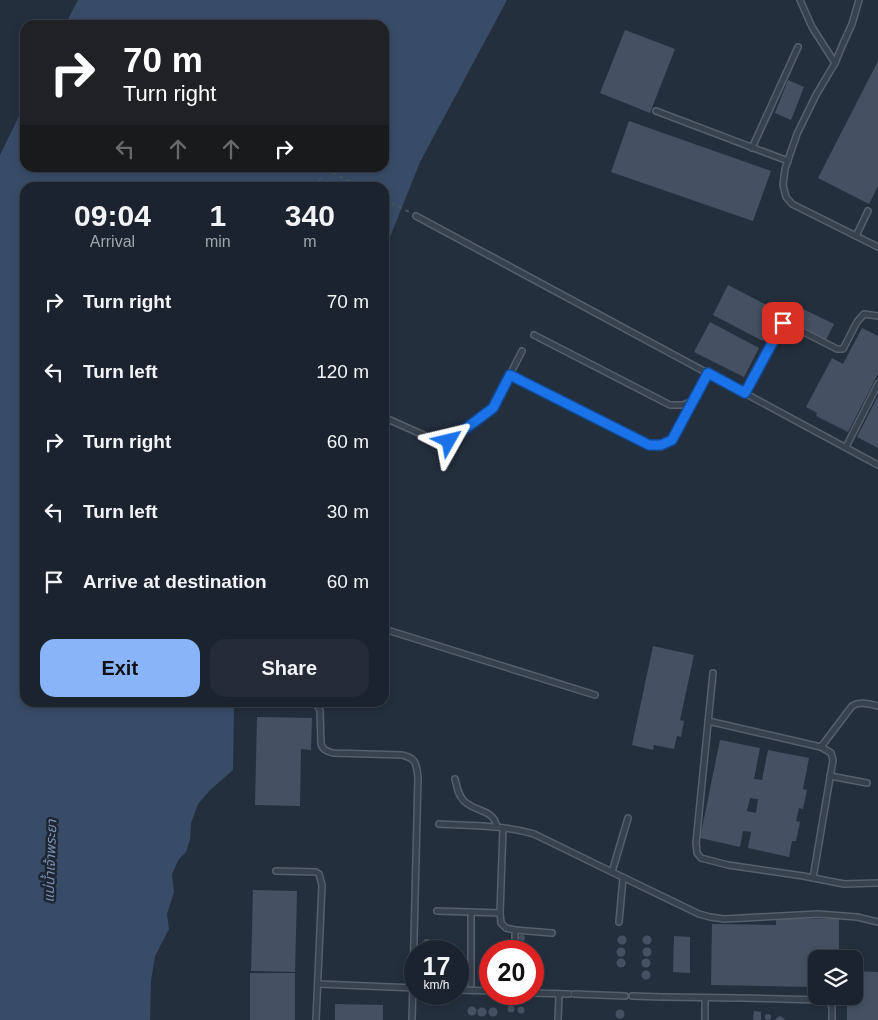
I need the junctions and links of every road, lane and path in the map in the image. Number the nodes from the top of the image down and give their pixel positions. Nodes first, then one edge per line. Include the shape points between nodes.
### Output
1 (800, 0) edge
2 (859, 0) edge
3 (798, 46) dead end
4 (835, 63) junction
5 (656, 111) dead end
6 (752, 148) junction
7 (788, 161) junction
8 (332, 172) edge
9 (351, 182) edge
10 (389, 202) edge
11 (868, 211) dead end
12 (416, 216) joint
13 (856, 236) junction
14 (878, 246) edge
15 (878, 316) edge
16 (534, 335) dead end
17 (522, 351) dead end
18 (708, 373) junction
19 (510, 375) junction
20 (878, 384) edge
21 (745, 393) junction
22 (693, 400) junction
23 (389, 420) edge
24 (846, 447) junction
25 (878, 465) edge
26 (389, 631) edge
27 (713, 673) dead end
28 (595, 695) dead end
29 (878, 706) edge
30 (318, 707) edge
31 (708, 721) junction
32 (821, 747) junction
33 (830, 776) junction
34 (455, 779) dead end
35 (867, 783) dead end
36 (628, 818) dead end
37 (439, 824) dead end
38 (500, 827) junction
39 (276, 871) dead end
40 (612, 872) junction
41 (623, 878) junction
42 (813, 878) junction
43 (878, 882) edge
44 (437, 911) dead end
45 (471, 912) junction
46 (500, 913) junction
47 (619, 922) dead end
48 (878, 922) edge
49 (515, 930) junction
50 (552, 932) dead end
51 (415, 940) edge
52 (515, 940) edge
53 (319, 984) junction
54 (404, 988) edge
55 (471, 988) joint
56 (479, 989) edge
57 (544, 993) edge
58 (559, 994) junction
59 (626, 996) dead end
60 (632, 996) dead end
61 (705, 998) junction
62 (413, 1005) edge
63 (316, 1020) edge
64 (412, 1020) edge
65 (558, 1020) edge
66 (705, 1020) edge
67 (832, 1020) edge

1 - 4 lane via 812,27
2 - 4 lane
3 - 6 lane
4 - 7 lane via 797,134
5 - 6 lane
6 - 7 lane
7 - 13 lane via 783,186 792,204
8 - 9 path
10 - 12 path
11 - 13 lane
12 - 18 lane
13 - 14 lane
15 - 21 lane via 864,314 840,350 783,323
16 - 22 lane via 670,404 682,405
17 - 19 lane
18 - 21 lane
18 - 22 lane
19 - 22 lane via 649,445 661,445 672,440
19 - 23 lane via 493,408 449,441 439,442
20 - 24 lane
21 - 24 lane
24 - 25 lane
26 - 28 lane
27 - 31 lane
29 - 32 lane via 857,703 852,706
30 - 51 lane via 321,744 326,751 402,755 416,764
31 - 32 lane
31 - 42 lane via 697,853 701,858 728,865
32 - 33 lane via 830,753 833,760
33 - 35 lane
33 - 42 lane
34 - 38 lane via 459,796 470,806 494,817
36 - 40 lane
37 - 38 lane
38 - 40 lane via 534,834
38 - 46 lane
39 - 53 lane via 316,872 321,878
40 - 41 lane
41 - 47 lane
41 - 48 lane via 710,917 818,914
42 - 43 lane via 844,884
44 - 45 lane
45 - 46 lane
45 - 55 lane
46 - 49 lane via 501,923
49 - 50 lane
49 - 52 lane
53 - 54 lane
53 - 63 lane
55 - 56 lane
57 - 58 lane
58 - 59 lane
58 - 65 lane
60 - 61 lane
61 - 66 lane
61 - 67 lane via 823,1000 831,1003
62 - 64 lane

